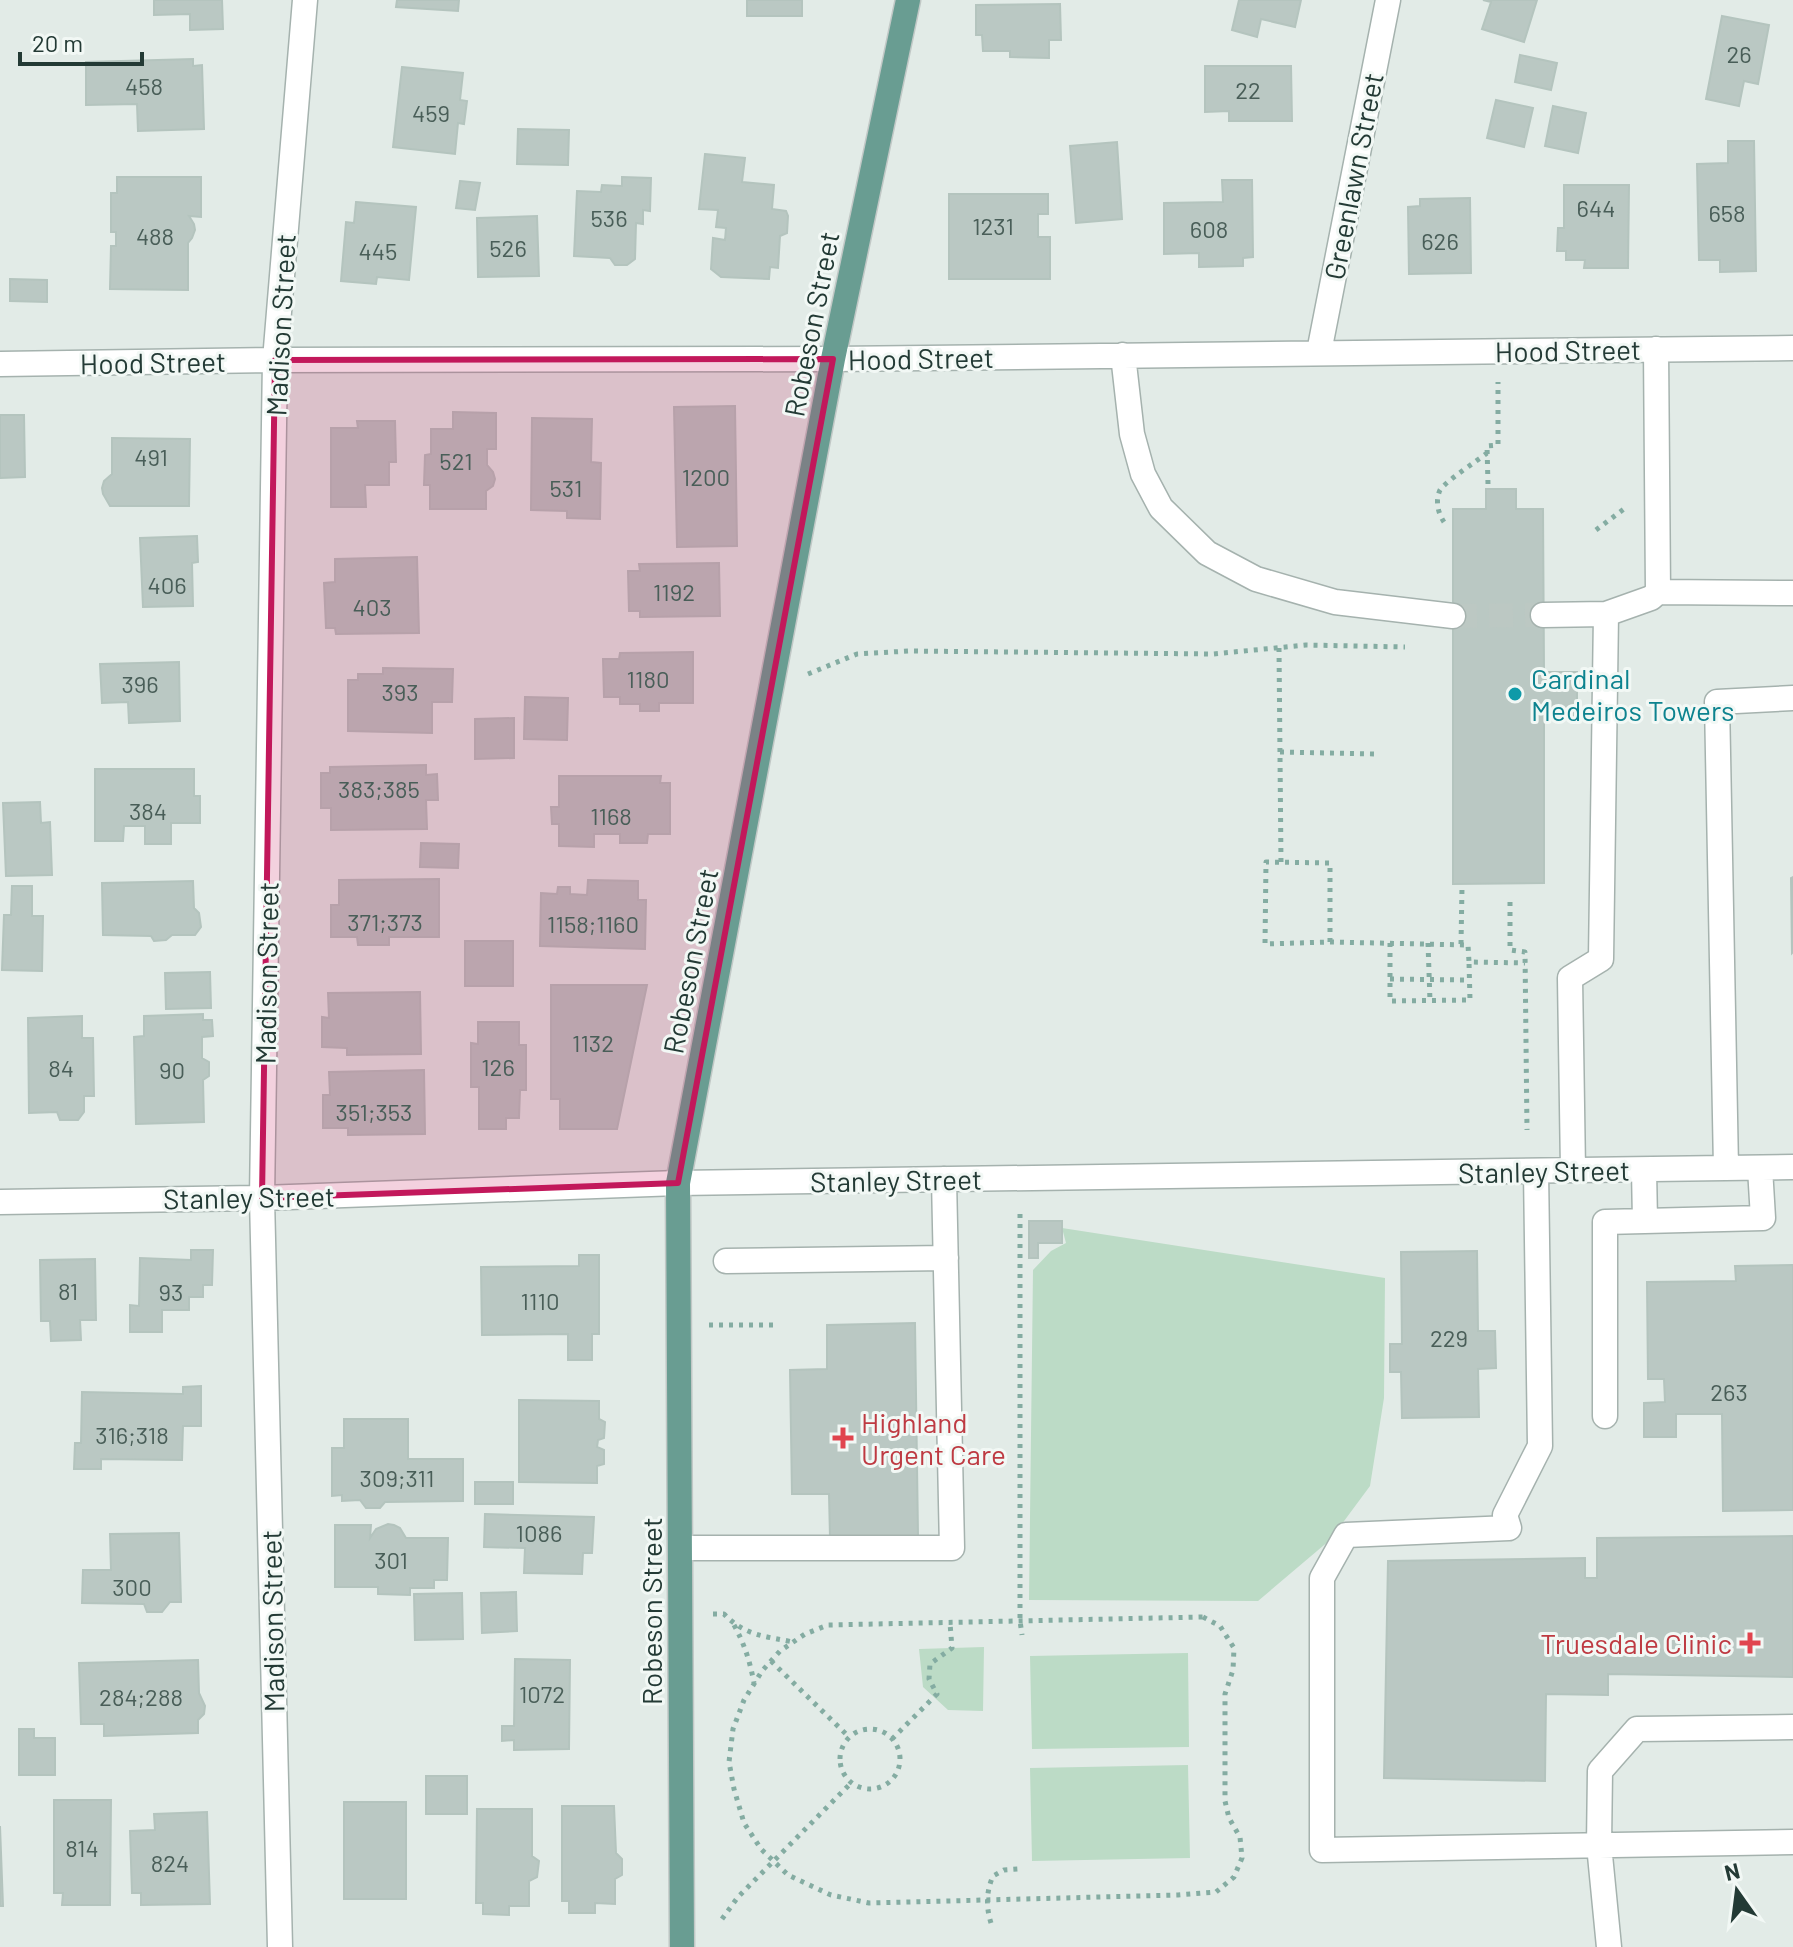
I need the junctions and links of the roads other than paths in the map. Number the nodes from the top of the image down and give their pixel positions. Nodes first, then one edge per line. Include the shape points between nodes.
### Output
1 (305, 0) edge
2 (908, 0) edge
3 (1388, 0) edge
4 (1793, 348) edge
5 (1656, 349) junction
6 (1319, 352) junction
7 (1123, 355) junction
8 (833, 359) junction
9 (275, 360) junction
10 (0, 364) edge
11 (1658, 592) junction
12 (1793, 593) edge
13 (1606, 614) junction
14 (1543, 615) tunnel mouth
15 (1453, 616) tunnel mouth
16 (1793, 698) edge
17 (1793, 1167) edge
18 (1726, 1168) junction
19 (1760, 1168) junction
20 (1573, 1170) junction
21 (1644, 1170) junction
22 (1536, 1171) junction
23 (944, 1179) junction
24 (678, 1183) junction
25 (262, 1198) junction
26 (0, 1202) edge
27 (1645, 1221) junction
28 (946, 1258) junction
29 (726, 1261) dead end
30 (1605, 1416) dead end
31 (681, 1548) junction
32 (1793, 1727) edge
33 (1793, 1842) edge
34 (1599, 1845) junction
35 (280, 1947) edge
36 (682, 1947) edge
37 (1609, 1947) edge

1 - 9 street, Madison Street
2 - 8 main road, Robeson Street
3 - 6 street, Greenlawn Street
4 - 5 street, Hood Street
5 - 6 street, Hood Street
5 - 11 street
6 - 7 street, Hood Street
7 - 8 street, Hood Street
7 - 15 street via 1132,434 1143,474 1161,508 1207,553 1256,579 1335,602
8 - 9 street, Hood Street
8 - 24 main road, Robeson Street
9 - 10 street, Hood Street
9 - 25 street, Madison Street
11 - 12 street
11 - 13 street
13 - 14 street
13 - 20 street via 1601,959 1570,978
16 - 18 street via 1717,702
17 - 19 street, Stanley Street
18 - 19 street, Stanley Street
18 - 21 street, Stanley Street
19 - 27 street via 1763,1218
20 - 21 street, Stanley Street
20 - 22 street, Stanley Street
21 - 27 street
22 - 23 street, Stanley Street
22 - 34 street via 1540,1446 1505,1515 1509,1528 1346,1535 1322,1578 1322,1850
23 - 24 street, Stanley Street
23 - 28 street
24 - 25 street, Stanley Street
24 - 31 main road, Robeson Street
25 - 26 street, Stanley Street
25 - 35 street, Madison Street
27 - 30 street via 1605,1222
28 - 29 street
28 - 31 street via 952,1548
31 - 36 main road, Robeson Street
32 - 34 street via 1637,1729 1600,1771
33 - 34 street
34 - 37 street

